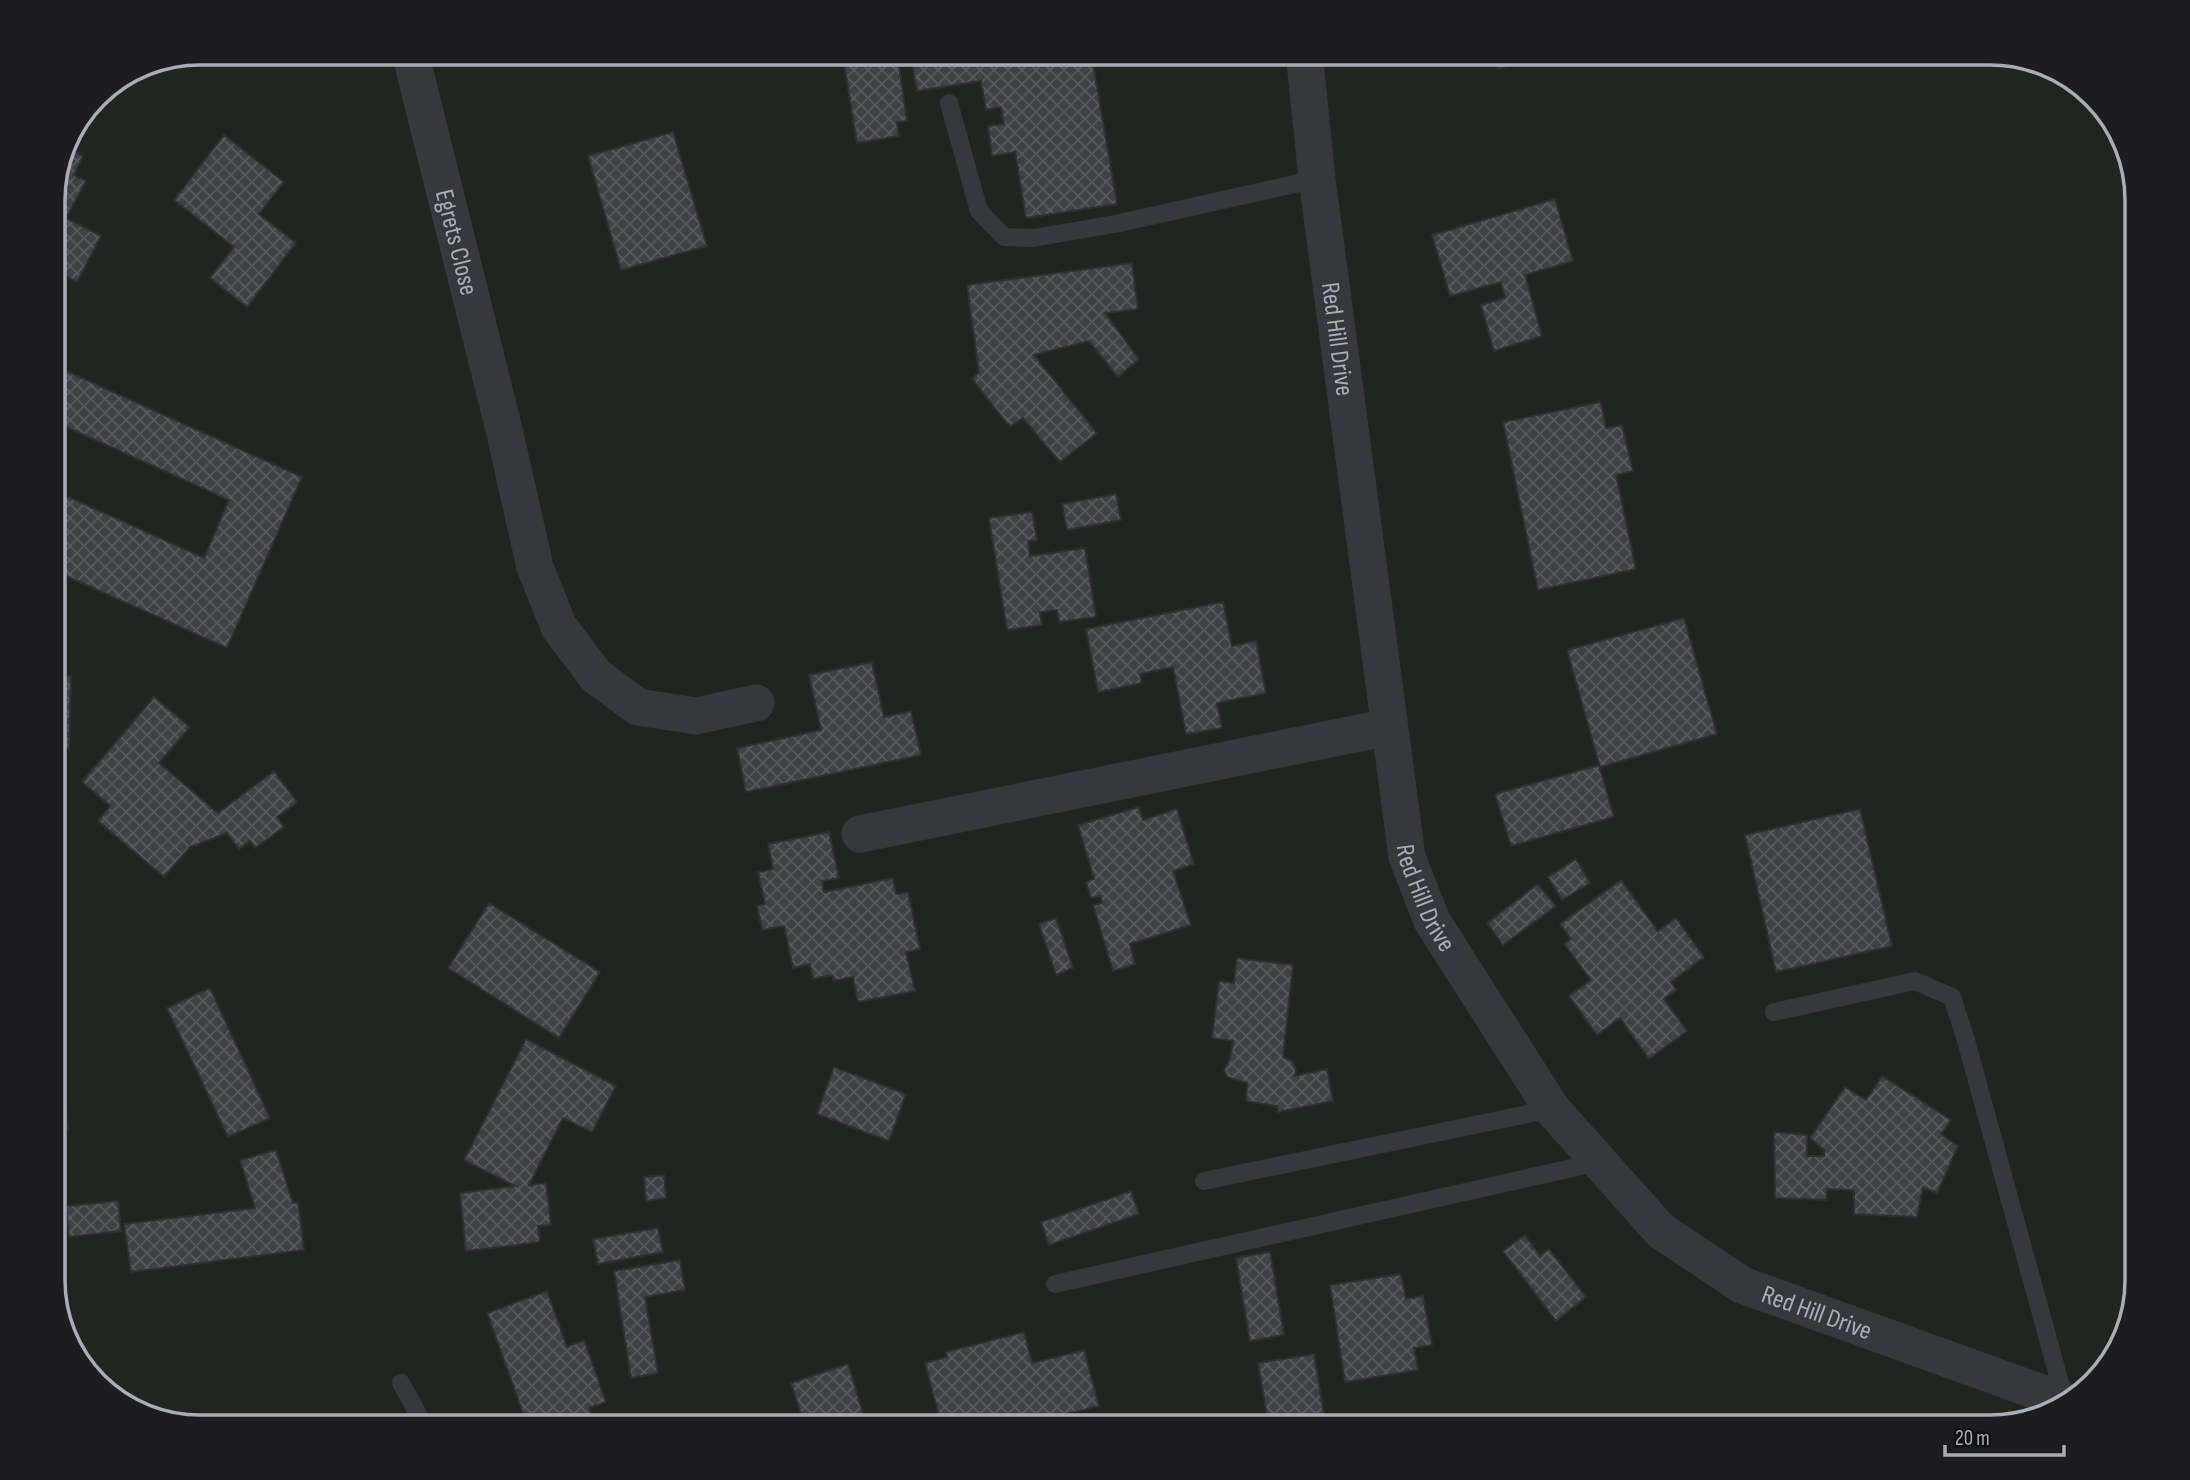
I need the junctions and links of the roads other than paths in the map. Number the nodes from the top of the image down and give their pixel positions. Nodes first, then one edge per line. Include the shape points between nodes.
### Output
1 (413, 65) edge
2 (1305, 65) edge
3 (949, 103) dead end
4 (1317, 179) junction
5 (757, 704) dead end
6 (1389, 727) junction
7 (860, 834) dead end
8 (1774, 1012) dead end
9 (1552, 1110) junction
10 (1599, 1162) junction
11 (1204, 1181) dead end
12 (1055, 1284) dead end
13 (401, 1383) dead end
14 (2063, 1393) edge
15 (2055, 1398) edge
16 (418, 1415) edge

1 - 5 street, Egrets Close via 535,567 559,628 596,676 638,707 696,716
2 - 4 street, Red Hill Drive
3 - 4 lane via 979,211 1004,237 1115,224
4 - 6 street, Red Hill Drive
6 - 7 street
6 - 9 street, Red Hill Drive via 1407,857 1432,921
8 - 14 lane via 1915,981 1952,997
9 - 10 street, Red Hill Drive
9 - 11 lane
10 - 12 lane
10 - 15 street, Red Hill Drive via 1661,1231 1742,1285
13 - 16 lane

